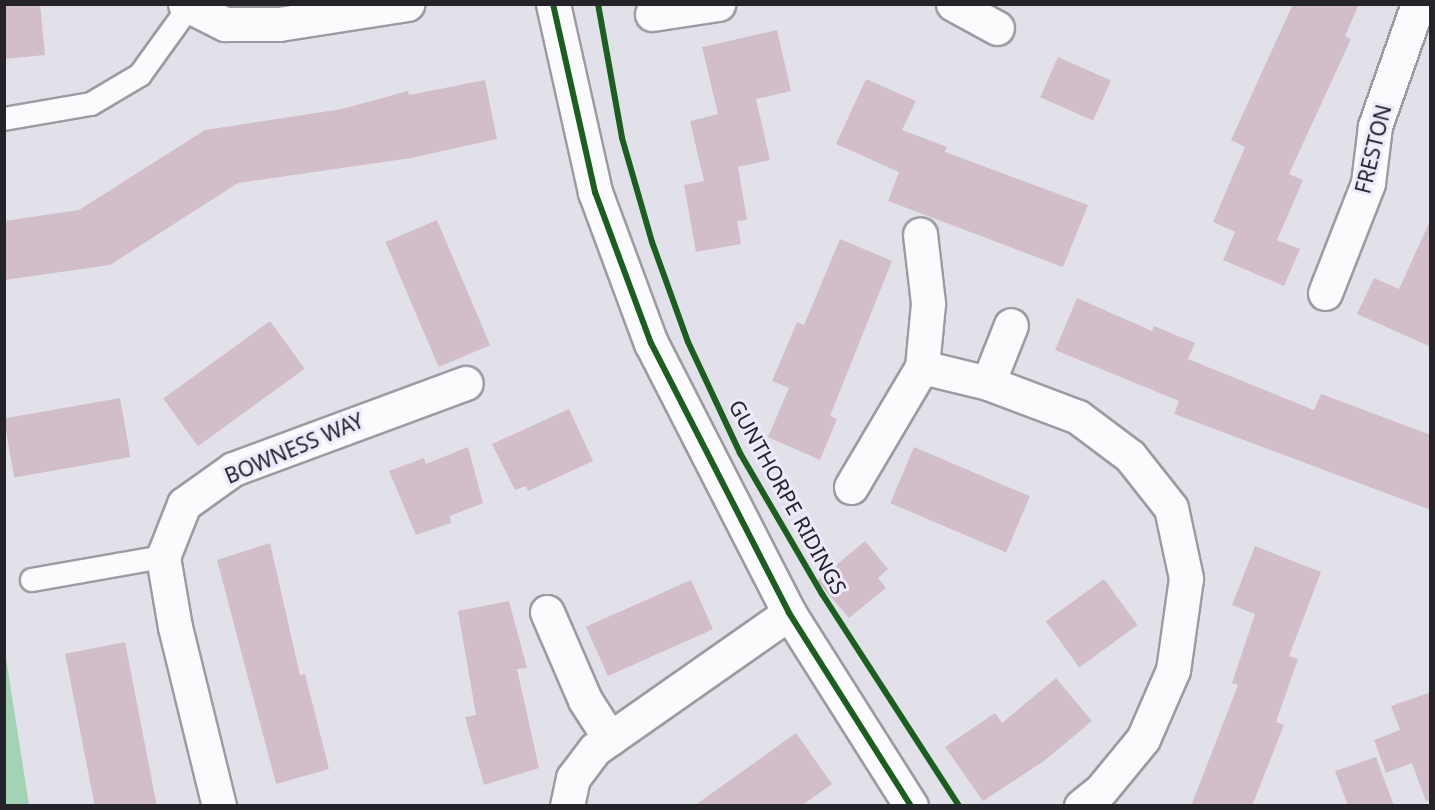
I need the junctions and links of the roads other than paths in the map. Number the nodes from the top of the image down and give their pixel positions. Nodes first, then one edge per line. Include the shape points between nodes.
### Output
1 (407, 4) edge
2 (553, 4) edge
3 (718, 4) edge
4 (953, 4) edge
5 (1418, 4) edge
6 (187, 6) edge
7 (652, 14) dead end
8 (997, 28) dead end
9 (4, 119) edge
10 (920, 234) dead end
11 (1325, 293) dead end
12 (1011, 325) dead end
13 (922, 367) junction
14 (466, 383) dead end
15 (988, 383) junction
16 (851, 487) dead end
17 (163, 556) junction
18 (32, 580) dead end
19 (547, 612) dead end
20 (789, 613) junction
21 (610, 739) junction
22 (219, 806) edge
23 (567, 806) edge
24 (911, 806) edge
25 (1081, 806) edge

1 - 6 street via 246,24 225,24
2 - 20 street via 595,192 651,344
3 - 7 street
4 - 8 street
5 - 11 street, FRESTON via 1376,126 1368,183
6 - 9 lane via 140,75 91,104
10 - 13 street via 928,303
12 - 15 street
13 - 15 street
13 - 16 street
14 - 17 street, BOWNESS WAY via 233,469 184,504
15 - 25 street via 1078,417 1130,456 1172,508 1186,578 1173,670 1143,739 1101,790
17 - 18 lane
17 - 22 street
19 - 21 street via 585,700
20 - 21 street
20 - 24 street
21 - 23 street via 595,749 573,778

